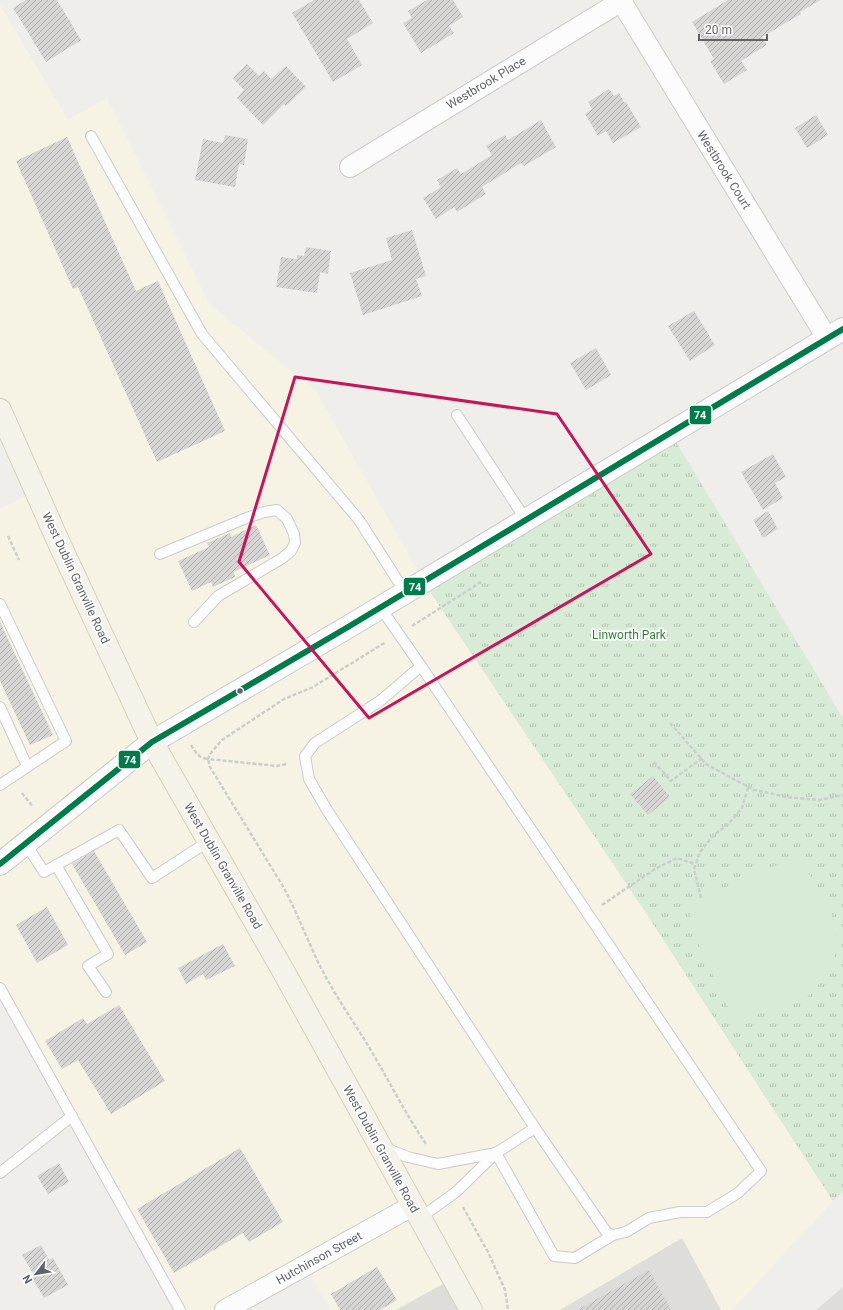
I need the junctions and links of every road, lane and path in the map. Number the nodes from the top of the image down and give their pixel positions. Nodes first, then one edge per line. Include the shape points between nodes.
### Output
1 (622, 1) edge
2 (91, 136) dead end
3 (350, 167) dead end
4 (835, 334) edge
5 (0, 410) edge
6 (457, 415) dead end
7 (526, 520) junction
8 (8, 536) dead end
9 (160, 554) dead end
10 (18, 560) dead end
11 (481, 582) dead end
12 (405, 592) junction
13 (0, 604) edge
14 (380, 607) junction
15 (194, 622) dead end
16 (399, 634) junction
17 (421, 666) junction
18 (0, 707) edge
19 (670, 723) dead end
20 (152, 742) junction
21 (197, 755) dead end
22 (702, 758) junction
23 (208, 759) junction
24 (654, 762) dead end
25 (286, 764) dead end
26 (27, 766) junction
27 (0, 785) edge
28 (748, 788) junction
29 (22, 793) dead end
30 (843, 795) edge
31 (33, 807) dead end
32 (209, 841) junction
33 (26, 844) junction
34 (0, 864) edge
35 (695, 864) junction
36 (56, 865) junction
37 (701, 898) dead end
38 (588, 915) junction
39 (0, 988) edge
40 (106, 992) dead end
41 (72, 1116) junction
42 (535, 1128) junction
43 (380, 1146) junction
44 (496, 1153) junction
45 (438, 1164) junction
46 (0, 1173) edge
47 (456, 1192) junction
48 (416, 1212) junction
49 (613, 1235) junction
50 (180, 1310) edge
51 (225, 1310) edge
52 (471, 1310) edge
53 (508, 1310) edge

1 - 3 street, Westbrook Place
1 - 4 street, Westbrook Court
2 - 12 lane via 202,334 359,520
4 - 7 main road
5 - 20 main road, West Dublin Granville Road
6 - 7 lane
7 - 12 main road
8 - 10 path
9 - 15 lane via 244,519 277,510 286,519 294,534 295,543 291,551 218,596
11 - 16 path
12 - 14 main road
13 - 26 lane via 66,741
14 - 16 lane
14 - 20 main road
16 - 17 lane
16 - 23 path via 313,687 284,699 222,740
17 - 38 lane
17 - 42 lane via 380,701 315,744 305,756 309,779
18 - 26 lane
19 - 22 path
20 - 32 main road, West Dublin Granville Road
20 - 33 main road
21 - 23 path via 202,759
22 - 24 path via 671,781
22 - 28 path via 706,764
23 - 25 path via 277,766
23 - 45 path via 210,767 295,908 317,960 340,1002
26 - 27 lane
28 - 30 path via 819,800
28 - 35 path via 742,808 712,837 700,852
29 - 31 path
32 - 36 lane via 152,878 119,830
32 - 43 main road, West Dublin Granville Road
33 - 34 main road
33 - 36 lane via 44,872
35 - 37 path
35 - 38 path via 677,858 655,868
36 - 40 lane via 108,954 88,966
38 - 49 lane via 760,1171 738,1193 708,1212 680,1212 650,1218 626,1232
39 - 41 lane
41 - 46 lane
41 - 50 lane
42 - 44 lane
42 - 49 lane via 607,1232
43 - 45 lane via 408,1157
43 - 48 main road, West Dublin Granville Road
44 - 45 lane
44 - 47 lane
44 - 49 lane via 554,1256 575,1258
47 - 48 lane
47 - 53 path via 505,1290
48 - 51 street, Hutchinson Street
48 - 52 main road, West Dublin Granville Road

